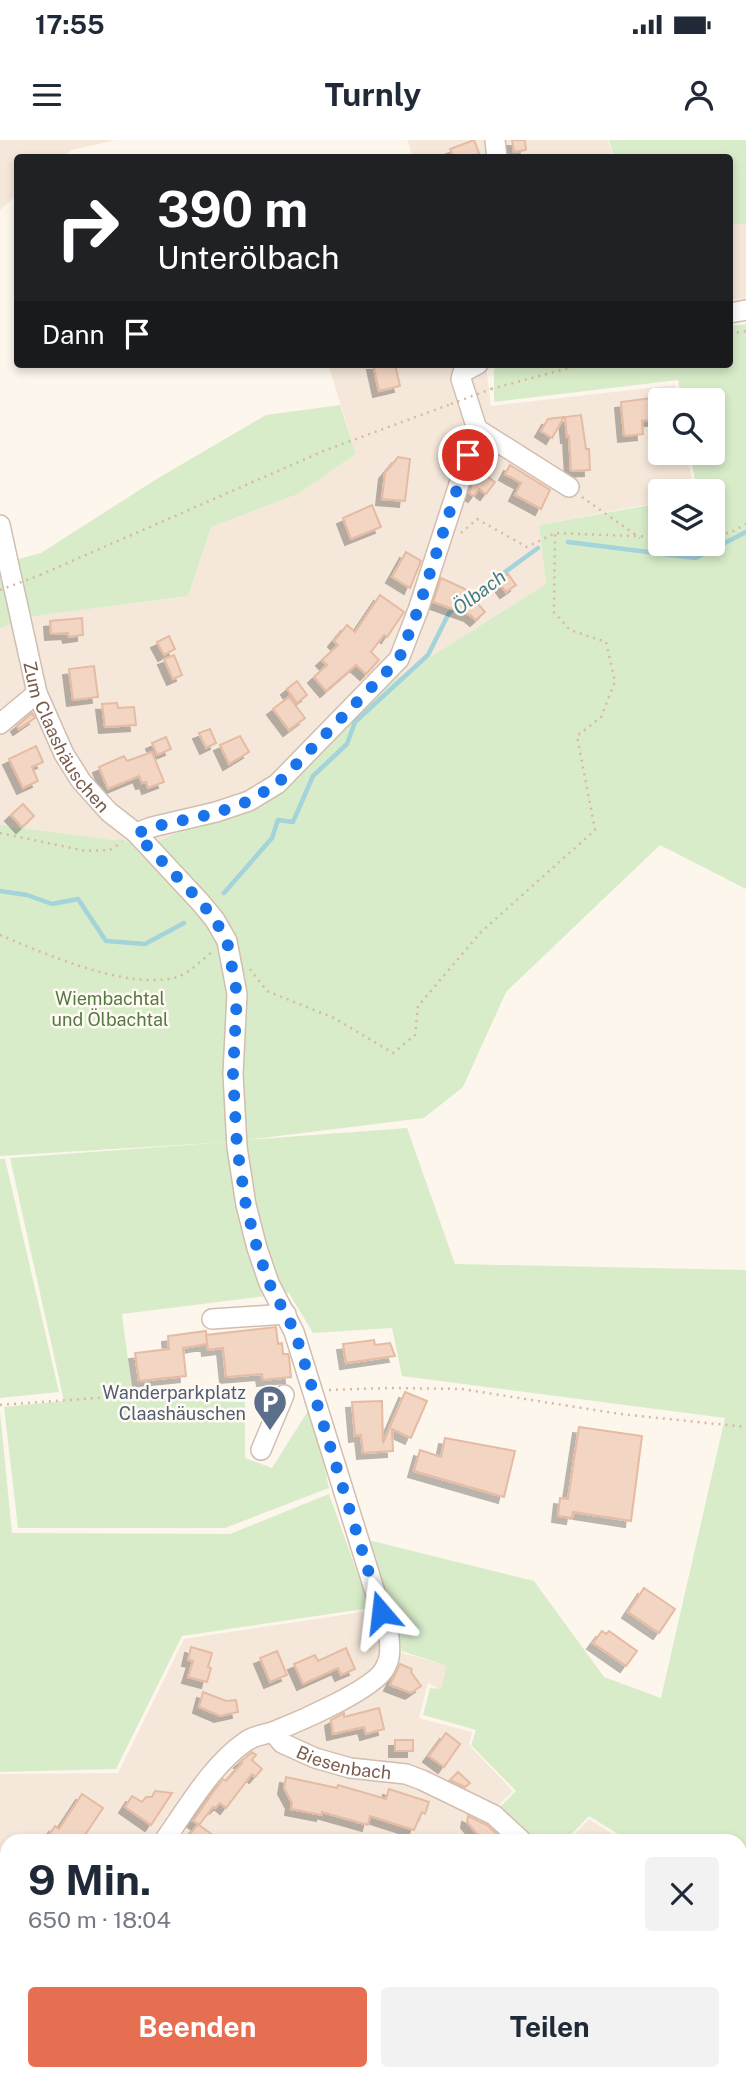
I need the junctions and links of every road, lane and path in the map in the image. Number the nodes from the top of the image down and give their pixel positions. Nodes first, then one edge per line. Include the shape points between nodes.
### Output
1 (470, 368) edge
2 (566, 368) edge
3 (558, 370) joint
4 (477, 429) junction
5 (569, 487) joint
6 (746, 524) edge
7 (0, 525) edge
8 (555, 533) junction
9 (725, 533) edge
10 (459, 535) dead end
11 (640, 538) junction
12 (648, 538) edge
13 (0, 590) edge
14 (37, 693) junction
15 (0, 724) edge
16 (0, 833) edge
17 (136, 834) junction
18 (0, 935) edge
19 (227, 941) junction
20 (243, 961) dead end
21 (286, 1314) junction
22 (212, 1319) dead end
23 (311, 1390) junction
24 (284, 1395) dead end
25 (125, 1396) dead end
26 (0, 1405) edge
27 (746, 1427) edge
28 (261, 1450) dead end
29 (273, 1732) junction
30 (169, 1834) edge
31 (515, 1834) edge

1 - 4 street via 461,379
2 - 3 path
3 - 13 path, bridge via 491,388 326,450
4 - 5 street
4 - 17 street via 399,659 277,784 216,813
5 - 11 path
6 - 9 path
7 - 14 street, Zum Claashäuschen
8 - 10 path via 527,547 477,519
8 - 11 path
8 - 20 path via 554,612 570,630 606,642 615,682 601,717 578,736 595,830 481,932 418,1006 415,1035 393,1053 334,1018 267,991
11 - 12 path
14 - 15 street
14 - 17 street, Zum Claashäuschen via 80,781
16 - 17 path via 86,851 110,850
17 - 19 street, Zum Claashäuschen via 201,902
18 - 19 path via 70,962 146,981 179,976
19 - 21 street, Zum Claashäuschen via 237,994 233,1074 246,1206 265,1271
21 - 22 street
21 - 23 street, Zum Claashäuschen
23 - 27 path via 462,1389 620,1414
23 - 29 street, Zum Claashäuschen via 390,1655 377,1679
24 - 28 street
25 - 26 path
29 - 30 street via 252,1737 224,1761
29 - 31 street, Biesenbach via 282,1743 315,1758 422,1780 495,1815

